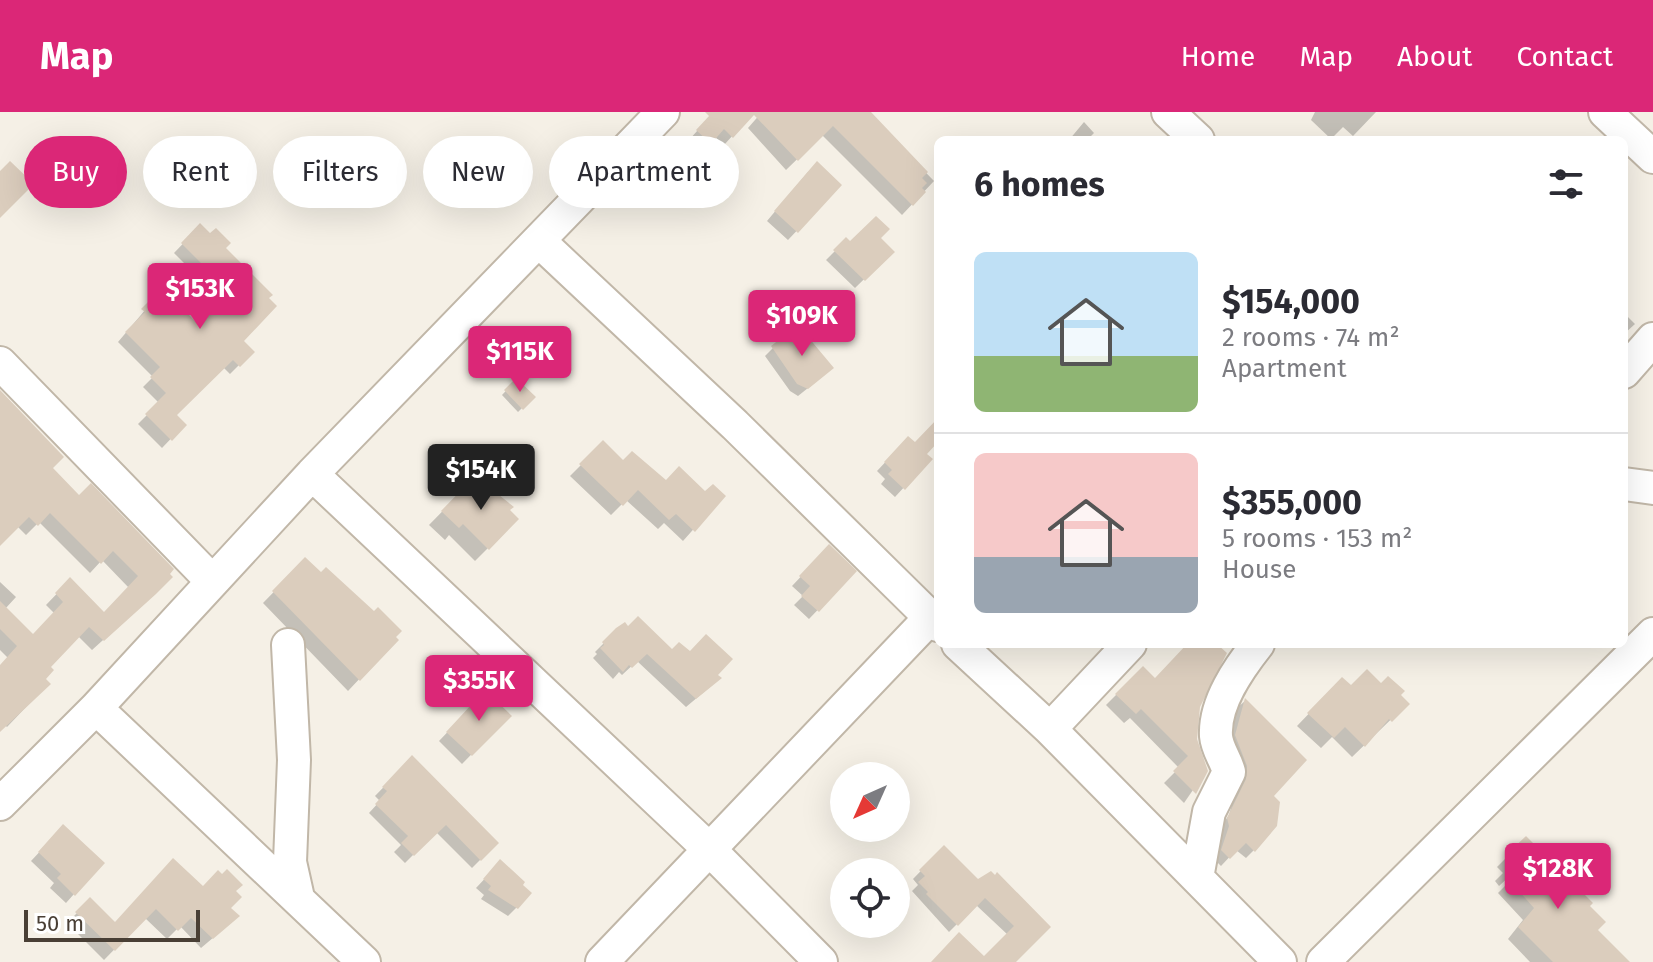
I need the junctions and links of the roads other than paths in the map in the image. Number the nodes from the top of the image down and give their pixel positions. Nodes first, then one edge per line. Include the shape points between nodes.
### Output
1 (663, 112) edge
2 (1168, 112) edge
3 (1605, 112) edge
4 (1194, 136) edge
5 (1653, 157) edge
6 (540, 242) junction
7 (1653, 339) edge
8 (0, 363) edge
9 (1628, 367) edge
10 (312, 474) junction
11 (1628, 485) edge
12 (1653, 488) edge
13 (212, 581) junction
14 (934, 622) edge
15 (1653, 634) edge
16 (288, 645) dead end
17 (962, 648) edge
18 (1126, 648) edge
19 (1255, 648) edge
20 (96, 708) junction
21 (1050, 729) junction
22 (0, 804) edge
23 (710, 850) junction
24 (1197, 878) junction
25 (298, 898) junction
26 (350, 957) edge
27 (602, 962) edge
28 (821, 962) edge
29 (1280, 962) edge
30 (1323, 962) edge

1 - 6 street
2 - 4 street
3 - 5 street
6 - 10 street
6 - 14 street
7 - 9 street
8 - 13 street
10 - 13 street
10 - 23 street
11 - 12 street
13 - 20 street
14 - 23 street
15 - 30 street
16 - 25 street via 294,760 290,862
17 - 21 street
18 - 21 street
19 - 24 street via 1229,687 1220,713 1216,736 1229,772 1209,812
20 - 22 street
20 - 25 street
21 - 24 street
23 - 27 street
23 - 28 street
24 - 29 street
25 - 26 street

